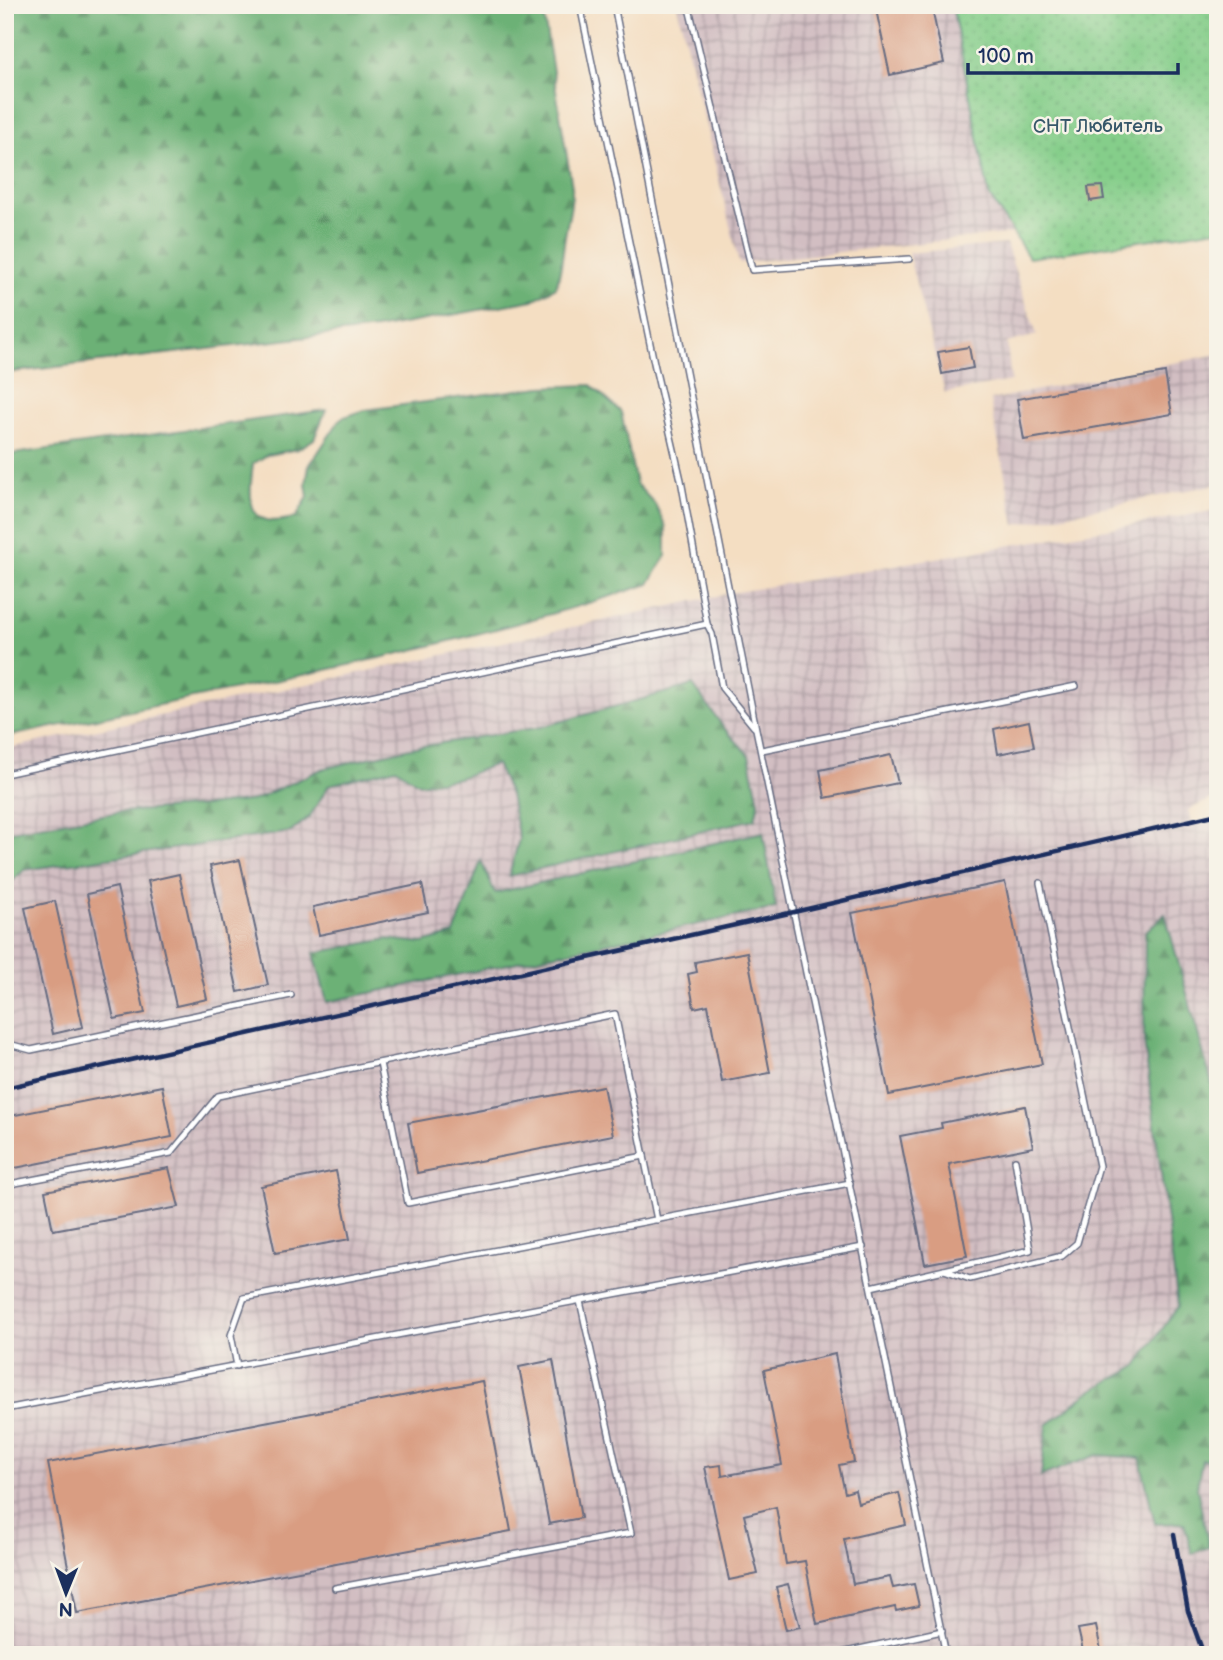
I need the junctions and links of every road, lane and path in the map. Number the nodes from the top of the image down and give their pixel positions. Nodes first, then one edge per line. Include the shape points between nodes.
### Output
1 (580, 5) edge
2 (614, 5) edge
3 (702, 5) edge
4 (689, 7) edge
5 (909, 259) dead end
6 (707, 624) junction
7 (1076, 686) dead end
8 (756, 729) junction
9 (762, 750) junction
10 (5, 774) edge
11 (1040, 883) dead end
12 (290, 995) dead end
13 (5, 1043) edge
14 (380, 1063) junction
15 (644, 1156) junction
16 (1015, 1160) dead end
17 (850, 1183) junction
18 (5, 1185) edge
19 (657, 1220) junction
20 (863, 1247) junction
21 (944, 1270) junction
22 (871, 1287) junction
23 (580, 1301) junction
24 (237, 1366) junction
25 (5, 1409) edge
26 (335, 1588) dead end
27 (942, 1631) junction
28 (832, 1655) edge
29 (947, 1655) edge

1 - 6 lane
2 - 8 lane
3 - 4 lane
4 - 5 lane via 752,270
6 - 8 lane via 722,688
6 - 10 lane
7 - 9 lane
8 - 9 lane
9 - 17 lane
11 - 21 lane via 1099,1166 1077,1243 1062,1256 970,1279
12 - 13 lane via 31,1050
14 - 15 lane via 408,1203
14 - 15 lane via 615,1014
14 - 18 lane via 218,1096 171,1153
15 - 19 lane
16 - 21 lane via 1030,1250
17 - 19 lane
17 - 20 lane
19 - 24 lane via 244,1298 231,1335
20 - 22 lane
20 - 23 lane
21 - 22 lane
22 - 27 lane
23 - 24 lane
23 - 26 lane via 631,1533
24 - 25 lane
27 - 28 lane
27 - 29 lane

